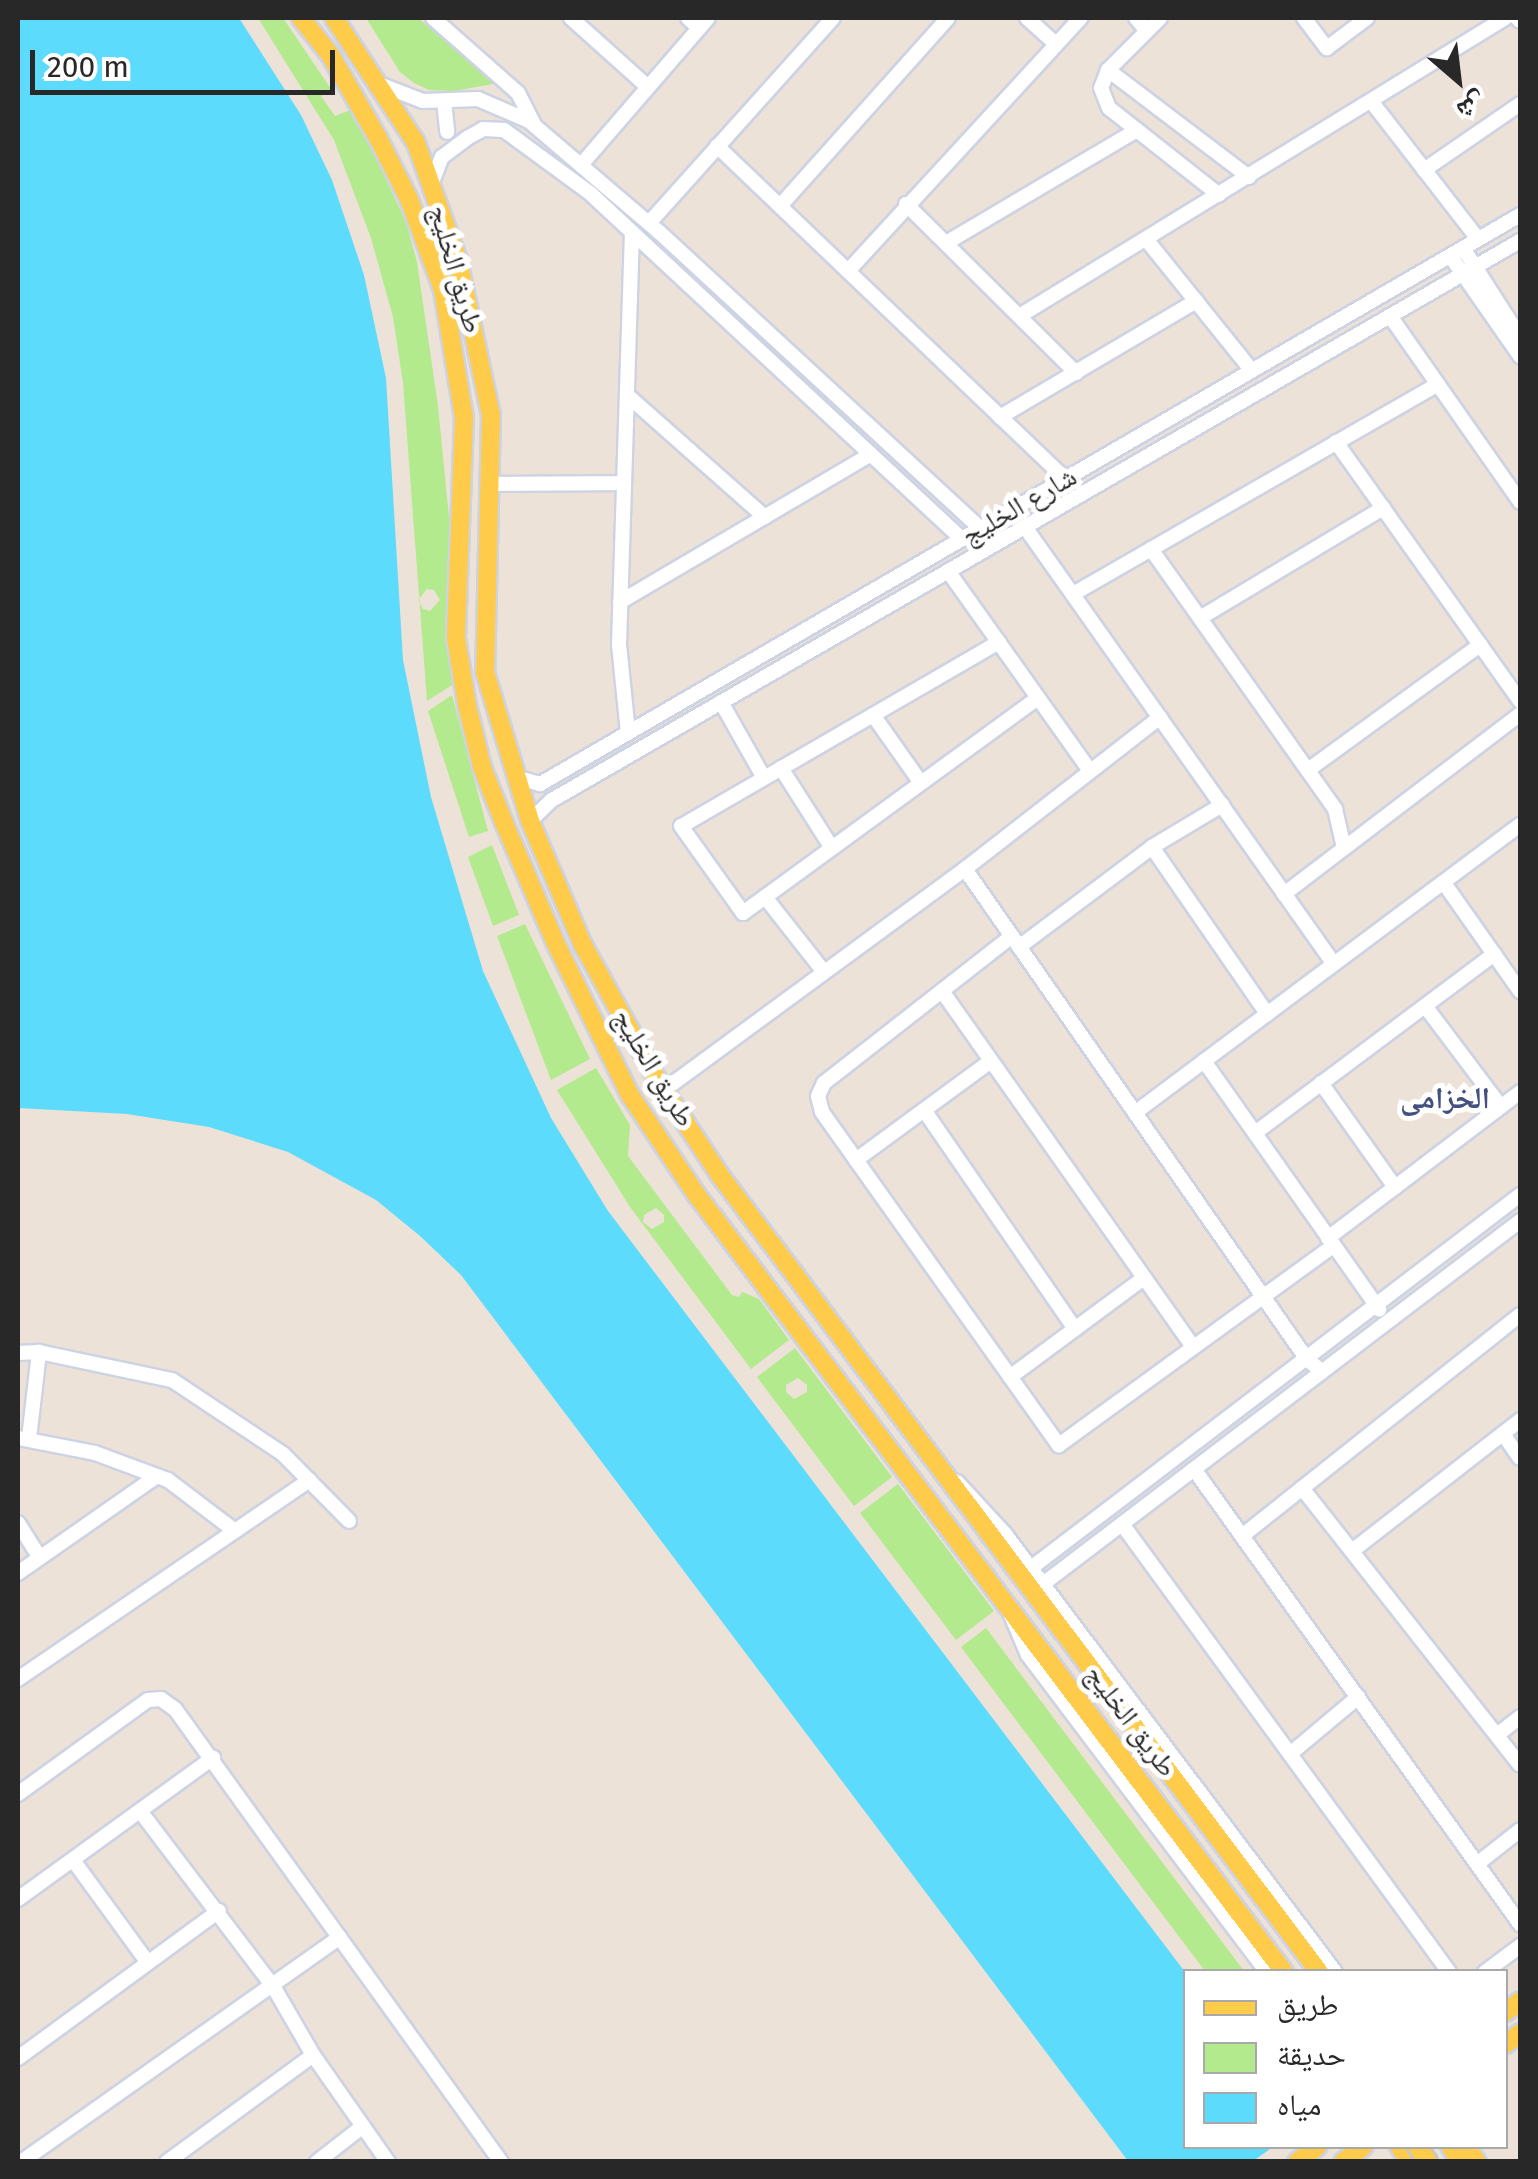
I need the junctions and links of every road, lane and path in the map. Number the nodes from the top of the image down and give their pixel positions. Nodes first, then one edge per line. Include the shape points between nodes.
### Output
1 (302, 18) edge
2 (334, 18) edge
3 (433, 18) edge
4 (571, 18) edge
5 (834, 18) edge
6 (948, 18) edge
7 (1027, 18) edge
8 (1081, 18) edge
9 (1160, 18) edge
10 (1304, 18) edge
11 (1366, 18) edge
12 (1506, 18) edge
13 (698, 21) edge
14 (1141, 24) edge
15 (1056, 44) junction
16 (1108, 70) junction
17 (379, 84) junction
18 (648, 88) junction
19 (444, 101) junction
20 (1372, 101) junction
21 (1520, 104) edge
22 (535, 126) junction
23 (1137, 130) junction
24 (447, 132) dead end
25 (718, 146) junction
26 (581, 166) junction
27 (1424, 170) junction
28 (1249, 177) junction
29 (431, 186) junction
30 (1219, 195) junction
31 (906, 204) junction
32 (780, 206) junction
33 (1520, 215) edge
34 (649, 223) junction
35 (632, 233) junction
36 (1146, 239) junction
37 (1478, 240) junction
38 (1520, 241) edge
39 (946, 243) junction
40 (1457, 253) junction
41 (848, 272) junction
42 (1467, 272) junction
43 (1196, 302) junction
44 (1021, 315) junction
45 (1390, 316) junction
46 (1520, 335) edge
47 (1520, 356) edge
48 (1252, 371) junction
49 (1076, 372) junction
50 (1438, 384) junction
51 (627, 395) junction
52 (1000, 417) junction
53 (1336, 442) junction
54 (871, 454) junction
55 (1065, 480) junction
56 (624, 483) junction
57 (490, 484) junction
58 (1520, 502) edge
59 (1383, 508) junction
60 (765, 517) junction
61 (1026, 526) junction
62 (980, 528) junction
63 (962, 539) junction
64 (1151, 549) junction
65 (948, 571) junction
66 (1073, 594) junction
67 (620, 602) junction
68 (1200, 618) junction
69 (999, 642) junction
70 (1480, 644) junction
71 (1038, 698) junction
72 (1520, 701) edge
73 (721, 702) junction
74 (1520, 714) edge
75 (873, 715) junction
76 (1160, 717) junction
77 (628, 733) junction
78 (781, 768) junction
79 (1308, 770) junction
80 (1090, 771) junction
81 (515, 776) junction
82 (764, 778) junction
83 (921, 784) junction
84 (1222, 805) junction
85 (530, 821) junction
86 (1516, 829) edge
87 (1520, 846) edge
88 (1152, 847) junction
89 (832, 848) junction
90 (1344, 848) junction
91 (964, 869) junction
92 (1444, 882) junction
93 (1284, 894) junction
94 (765, 897) junction
95 (1016, 941) junction
96 (1494, 954) junction
97 (1334, 964) junction
98 (824, 972) junction
99 (942, 990) junction
100 (1520, 991) edge
101 (1425, 1006) junction
102 (1267, 1014) junction
103 (992, 1061) junction
104 (1204, 1061) junction
105 (1321, 1084) junction
106 (664, 1090) junction
107 (1520, 1092) edge
108 (1501, 1106) junction
109 (924, 1110) junction
110 (1136, 1112) junction
111 (1255, 1133) junction
112 (856, 1160) junction
113 (1395, 1187) junction
114 (1520, 1195) edge
115 (1520, 1221) edge
116 (1330, 1242) junction
117 (1144, 1278) junction
118 (1262, 1294) junction
119 (1375, 1306) junction
120 (1392, 1319) junction
121 (1519, 1319) edge
122 (1075, 1329) junction
123 (1192, 1346) junction
124 (39, 1352) junction
125 (18, 1353) edge
126 (1306, 1358) junction
127 (1322, 1372) junction
128 (1010, 1377) junction
129 (1520, 1420) edge
130 (1502, 1434) junction
131 (23, 1439) edge
132 (1520, 1458) edge
133 (940, 1466) junction
134 (1194, 1470) junction
135 (157, 1476) junction
136 (310, 1480) junction
137 (1302, 1488) junction
138 (349, 1520) dead end
139 (18, 1524) edge
140 (1122, 1524) junction
141 (235, 1531) junction
142 (1242, 1536) junction
143 (1352, 1551) junction
144 (40, 1558) junction
145 (1031, 1568) junction
146 (18, 1573) edge
147 (1043, 1584) junction
148 (18, 1678) edge
149 (1358, 1698) junction
150 (1520, 1717) edge
151 (1497, 1735) junction
152 (1290, 1754) junction
153 (213, 1758) junction
154 (1520, 1765) edge
155 (18, 1794) edge
156 (140, 1811) junction
157 (1520, 1830) edge
158 (73, 1860) junction
159 (1477, 1864) junction
160 (18, 1900) edge
161 (218, 1911) junction
162 (1520, 1924) edge
163 (340, 1937) junction
164 (1520, 1946) edge
165 (148, 1964) junction
166 (1277, 1969) edge
167 (1316, 1969) edge
168 (1333, 1969) edge
169 (1447, 1969) edge
170 (1489, 1969) edge
171 (384, 1976) dead end
172 (273, 1986) junction
173 (384, 1998) junction
174 (313, 2055) junction
175 (18, 2058) edge
176 (363, 2126) junction
177 (497, 2134) dead end
178 (499, 2158) edge
179 (21, 2162) edge
180 (166, 2162) edge
181 (316, 2162) edge
182 (388, 2162) edge

1 - 166 main road, طريق الخليج via 378,138 442,290 464,418 456,638 467,705 482,767 556,944 630,1095 696,1194
2 - 17 main road, طريق الخليج
3 - 22 street via 518,93
4 - 18 street
5 - 25 street
6 - 32 street
7 - 15 street
8 - 15 street
9 - 14 street
10 - 11 street via 1327,48
12 - 20 street
13 - 18 street
14 - 16 street
15 - 31 street
16 - 23 street via 1101,88 1109,108
16 - 28 street
17 - 19 street via 423,101
17 - 29 main road, طريق الخليج via 416,143
18 - 26 street
19 - 22 street via 478,100
19 - 24 street
20 - 27 street
20 - 28 street
21 - 27 street
22 - 26 street
23 - 30 street
23 - 39 street
25 - 32 street
25 - 34 street
26 - 34 street
27 - 37 street
28 - 30 street
29 - 35 street via 442,157 483,129 504,130
29 - 57 main road, طريق الخليج via 458,260 481,359 492,415
30 - 36 street
31 - 39 street
31 - 41 street
32 - 41 street
33 - 37 street, شارع الخليج
34 - 62 street
35 - 51 street
35 - 54 street
36 - 43 street
36 - 44 street
37 - 40 street, شارع الخليج
38 - 42 street
39 - 44 street
40 - 42 street
40 - 48 street, شارع الخليج
41 - 52 street
42 - 45 street
42 - 46 street
42 - 47 street
43 - 48 street
43 - 49 street
44 - 49 street
45 - 50 street
45 - 61 street
48 - 55 street, شارع الخليج
49 - 52 street
50 - 53 street
50 - 58 street
51 - 56 street
51 - 60 street
52 - 55 street
53 - 59 street
53 - 64 street
54 - 60 street
54 - 63 street
55 - 62 street, شارع الخليج
56 - 57 street
56 - 67 street
57 - 81 main road, طريق الخليج via 485,672
59 - 68 street
59 - 70 street
60 - 67 street
61 - 65 street
61 - 66 street
62 - 63 street, شارع الخليج
63 - 77 street, شارع الخليج
64 - 66 street
64 - 68 street
65 - 69 street
65 - 73 street
66 - 76 street
67 - 77 street
68 - 79 street
69 - 71 street
69 - 75 street
70 - 72 street
70 - 79 street
71 - 80 street
71 - 83 street
73 - 82 street
73 - 85 street via 552,800
74 - 90 street
75 - 78 street
75 - 83 street
76 - 80 street
76 - 84 street
77 - 81 street, شارع الخليج via 540,784
78 - 82 street
78 - 89 street
79 - 90 street via 1335,809
80 - 91 street
81 - 85 main road, طريق الخليج
82 - 94 street via 681,826 743,913
83 - 89 street
84 - 88 street
84 - 93 street
85 - 106 main road, طريق الخليج via 582,945
86 - 87 street
86 - 92 street
88 - 95 street
88 - 102 street
89 - 94 street
90 - 93 street
91 - 95 street
91 - 98 street
92 - 96 street
92 - 97 street
93 - 97 street
94 - 98 street
95 - 99 street
95 - 110 street
96 - 100 street
96 - 101 street
97 - 102 street
98 - 106 street
99 - 103 street
99 - 112 street via 824,1083 818,1096 822,1112
101 - 105 street
101 - 108 street
102 - 104 street
103 - 109 street
103 - 117 street
104 - 110 street
104 - 111 street
105 - 111 street
105 - 113 street
106 - 133 main road, طريق الخليج
107 - 108 street
108 - 113 street
109 - 112 street
109 - 122 street
110 - 118 street
111 - 116 street
112 - 128 street
113 - 116 street
114 - 119 street
115 - 120 street
116 - 118 street
116 - 119 street
117 - 122 street
117 - 123 street
118 - 123 street
118 - 126 street
119 - 120 street
119 - 126 street
120 - 127 street
121 - 137 street
122 - 128 street
123 - 128 street via 1059,1446
124 - 125 street
124 - 131 street
124 - 136 street via 172,1380 284,1454
126 - 127 street
126 - 145 street
127 - 134 street
129 - 130 street
130 - 132 street
130 - 143 street
131 - 135 street via 95,1453
133 - 145 street
133 - 167 main road, طريق الخليج
134 - 140 street
134 - 142 street
135 - 141 street
135 - 144 street
136 - 138 street
136 - 141 street
137 - 142 street
137 - 143 street
139 - 144 street
140 - 147 street
140 - 152 street
141 - 148 street
142 - 149 street
143 - 151 street
144 - 146 street
145 - 147 street
147 - 168 street
149 - 152 street
149 - 159 street
150 - 151 street
151 - 154 street
152 - 169 street
153 - 155 street via 175,1709 161,1699 148,1700
153 - 156 street
153 - 163 street
156 - 158 street
156 - 161 street
157 - 159 street
158 - 160 street
158 - 165 street
159 - 162 street
161 - 165 street
161 - 172 street
163 - 172 street
163 - 173 street
164 - 170 street
165 - 175 street
171 - 173 street
172 - 174 street
172 - 179 street
173 - 178 street
174 - 176 street
174 - 180 street
176 - 181 street
176 - 182 street
177 - 178 street

